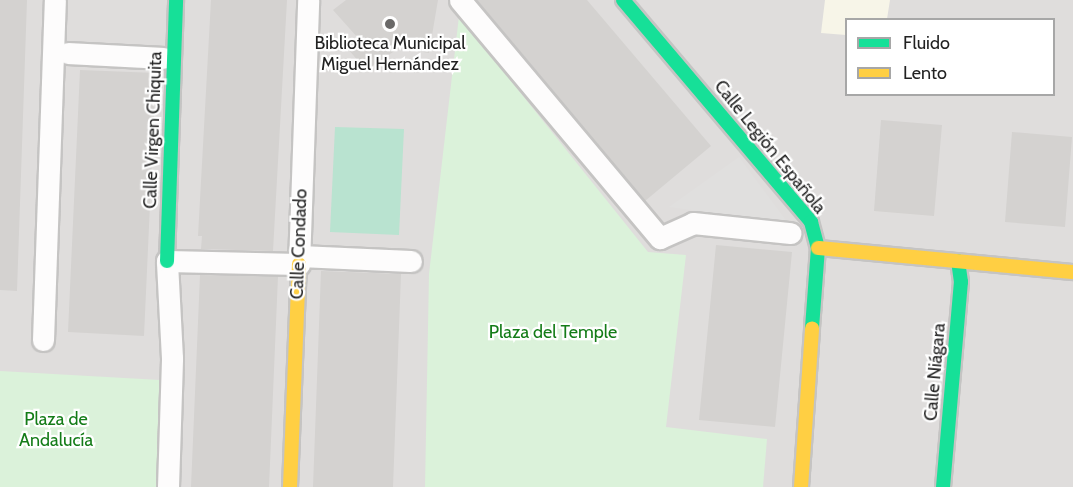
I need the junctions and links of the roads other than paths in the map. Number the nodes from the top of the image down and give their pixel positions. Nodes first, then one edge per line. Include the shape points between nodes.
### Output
1 (55, 0) edge
2 (176, 0) edge
3 (308, 0) edge
4 (460, 0) edge
5 (631, 3) edge
6 (68, 52) dead end
7 (163, 58) dead end
8 (790, 233) dead end
9 (818, 248) junction
10 (299, 260) junction
11 (167, 261) junction
12 (411, 261) dead end
13 (958, 261) junction
14 (1073, 272) edge
15 (43, 340) dead end
16 (168, 487) edge
17 (290, 487) edge
18 (801, 487) edge
19 (943, 487) edge

1 - 15 street
2 - 11 street, Calle Virgen Chiquita
3 - 10 street, Calle Condado
4 - 8 street via 660,238 693,224
5 - 9 street, Calle Legión Española via 811,222
6 - 7 street
9 - 13 street
9 - 18 street, Calle Legión Española
10 - 11 street
10 - 12 street
10 - 17 street, Calle Condado
11 - 16 street via 172,358
13 - 14 street
13 - 19 street, Calle Niágara via 961,282

